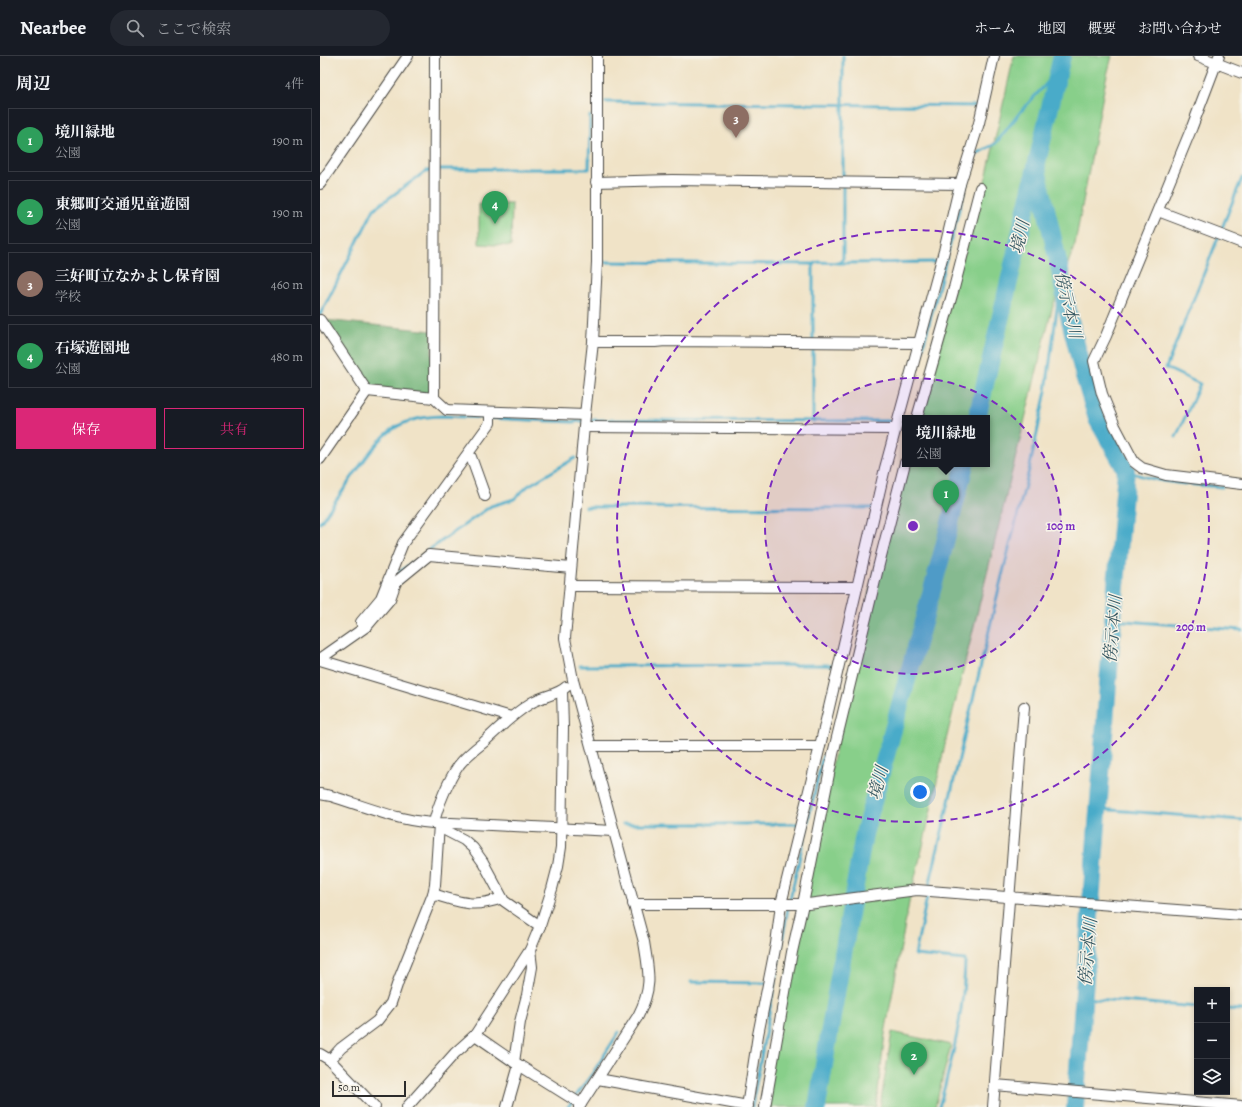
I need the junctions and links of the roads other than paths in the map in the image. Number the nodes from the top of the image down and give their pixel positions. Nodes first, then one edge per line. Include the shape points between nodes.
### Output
1 (408, 56) edge
2 (435, 56) edge
3 (597, 56) edge
4 (994, 56) edge
5 (1198, 56) edge
6 (1217, 59) edge
7 (1242, 74) edge
8 (596, 182) junction
9 (320, 184) edge
10 (960, 184) junction
11 (980, 188) dead end
12 (1158, 211) junction
13 (1242, 242) edge
14 (320, 320) edge
15 (593, 342) junction
16 (918, 343) junction
17 (367, 391) junction
18 (434, 398) junction
19 (490, 412) junction
20 (585, 415) junction
21 (918, 415) edge
22 (584, 427) junction
23 (894, 429) junction
24 (468, 454) junction
25 (320, 460) edge
26 (904, 467) edge
27 (1242, 484) edge
28 (485, 496) dead end
29 (571, 568) junction
30 (393, 580) junction
31 (570, 586) junction
32 (857, 587) junction
33 (361, 622) dead end
34 (320, 660) edge
35 (573, 680) junction
36 (562, 691) junction
37 (1024, 708) dead end
38 (511, 717) junction
39 (592, 746) junction
40 (820, 746) junction
41 (320, 794) edge
42 (437, 825) junction
43 (562, 828) junction
44 (614, 831) junction
45 (433, 894) junction
46 (1010, 897) junction
47 (502, 898) junction
48 (632, 904) junction
49 (781, 904) junction
50 (802, 904) junction
51 (1242, 916) edge
52 (540, 926) junction
53 (530, 950) junction
54 (475, 1035) junction
55 (320, 1054) edge
56 (330, 1060) junction
57 (517, 1063) junction
58 (598, 1079) junction
59 (995, 1085) junction
60 (580, 1105) edge
61 (748, 1106) edge
62 (1242, 1106) edge
63 (375, 1107) edge
64 (407, 1107) edge
65 (507, 1107) edge
66 (765, 1107) edge
67 (993, 1107) edge

1 - 9 street
2 - 18 street
3 - 8 street
4 - 10 street via 980,122
5 - 6 street
6 - 7 street
6 - 12 street
8 - 10 street via 672,180
8 - 15 street via 597,262
10 - 16 street
11 - 21 street
12 - 13 street
12 - 27 street via 1094,361 1102,393 1124,444 1134,462 1142,468 1166,476
14 - 17 street
15 - 16 street
15 - 20 street
16 - 23 street
17 - 18 street
17 - 25 street
18 - 19 street via 447,410
19 - 20 street
19 - 24 street via 490,423
20 - 22 street
22 - 23 street
22 - 29 street
23 - 32 street
24 - 28 street
24 - 30 street via 403,543
26 - 50 street via 832,754
29 - 30 street via 429,555
29 - 31 street
30 - 33 street via 382,598
30 - 34 street via 390,599 372,622
31 - 32 street
31 - 35 street via 565,638
32 - 40 street
34 - 38 street
35 - 36 street
35 - 39 street
36 - 38 street via 531,702
36 - 43 street
37 - 46 street
38 - 42 street via 460,764 436,812
39 - 40 street
39 - 44 street
40 - 49 street
41 - 42 street via 412,821
42 - 43 street via 451,823
42 - 45 street
42 - 47 street via 473,848
43 - 44 street
43 - 52 street via 558,866
44 - 48 street
45 - 47 street via 456,902 474,904 484,904
45 - 56 street via 391,1003 377,1021 341,1048
46 - 50 street via 914,890
46 - 51 street
46 - 59 street
47 - 52 street via 511,908
48 - 49 street
48 - 58 street via 644,942 649,988 638,1016
49 - 50 street
49 - 61 street
50 - 66 street
52 - 53 street
53 - 54 street
53 - 57 street via 532,967 520,1022
54 - 57 street
54 - 64 street
55 - 56 street
56 - 63 street
57 - 60 street
57 - 65 street
58 - 60 street
58 - 61 street
59 - 62 street
59 - 67 street

